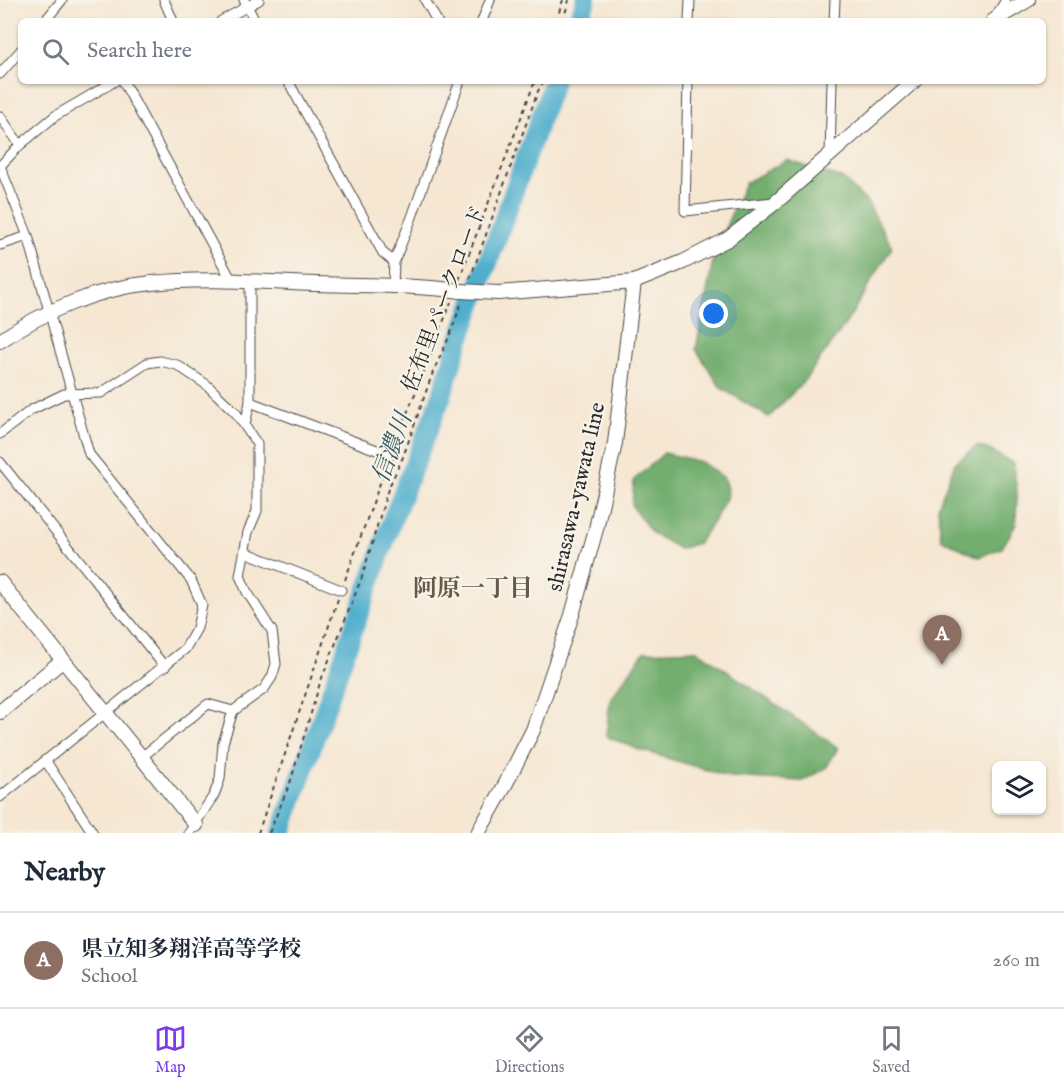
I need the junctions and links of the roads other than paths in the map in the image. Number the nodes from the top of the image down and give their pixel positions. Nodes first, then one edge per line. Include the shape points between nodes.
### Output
1 (62, 0) edge
2 (164, 0) edge
3 (259, 0) edge
4 (425, 0) edge
5 (490, 0) edge
6 (690, 0) edge
7 (835, 0) edge
8 (1006, 0) edge
9 (1028, 0) edge
10 (246, 3) edge
11 (47, 18) edge
12 (172, 18) edge
13 (225, 18) edge
14 (254, 18) edge
15 (435, 18) edge
16 (483, 18) edge
17 (690, 18) edge
18 (834, 18) edge
19 (995, 18) edge
20 (998, 18) edge
21 (18, 53) edge
22 (0, 74) edge
23 (111, 84) edge
24 (125, 84) edge
25 (290, 84) edge
26 (459, 84) edge
27 (688, 84) edge
28 (832, 84) edge
29 (911, 84) edge
30 (0, 116) edge
31 (20, 145) junction
32 (830, 155) junction
33 (0, 166) edge
34 (776, 202) junction
35 (28, 236) junction
36 (0, 245) edge
37 (394, 262) junction
38 (232, 281) junction
39 (250, 281) junction
40 (634, 282) junction
41 (393, 286) junction
42 (50, 313) junction
43 (2, 335) edge
44 (72, 394) junction
45 (250, 402) junction
46 (245, 425) junction
47 (0, 434) edge
48 (390, 455) road end
49 (0, 462) edge
50 (244, 552) junction
51 (0, 582) edge
52 (341, 590) road end
53 (63, 660) junction
54 (165, 667) junction
55 (2, 708) edge
56 (233, 711) junction
57 (105, 712) junction
58 (143, 756) junction
59 (45, 760) junction
60 (0, 797) edge
61 (192, 829) edge
62 (93, 833) edge
63 (478, 833) edge

1 - 11 street
2 - 12 street
3 - 10 street
4 - 15 street
5 - 16 street
6 - 17 street
7 - 18 street
8 - 19 street
9 - 20 street
10 - 13 street
10 - 14 street
21 - 22 street
23 - 31 street via 55,116
24 - 38 street
25 - 37 street via 383,253
26 - 37 street
27 - 34 street via 685,211
28 - 32 street
29 - 32 street
30 - 31 street
31 - 33 street
32 - 34 street
33 - 35 street
34 - 40 street via 728,239
35 - 36 street
35 - 42 street
37 - 41 street
38 - 39 street
38 - 42 street via 151,283 121,288
39 - 41 street
39 - 45 street
40 - 41 street, bridge via 498,293
40 - 63 street, shirasawa-yawata line via 615,444 572,615 533,730
42 - 43 street
42 - 44 street
44 - 46 street via 101,393 147,363 160,361 177,365 207,385
44 - 47 street via 32,410
44 - 54 street via 89,454 191,580 202,605 197,628 185,649
45 - 46 street
45 - 48 street
46 - 50 street via 256,444 257,511
49 - 54 street
50 - 52 street
50 - 56 street via 240,576 272,631 276,664 264,689
51 - 53 street
53 - 55 street
53 - 57 street
54 - 57 street
56 - 58 street via 208,704
56 - 61 street via 223,743 220,779
57 - 58 street
57 - 59 street
58 - 61 street
59 - 60 street
59 - 62 street

